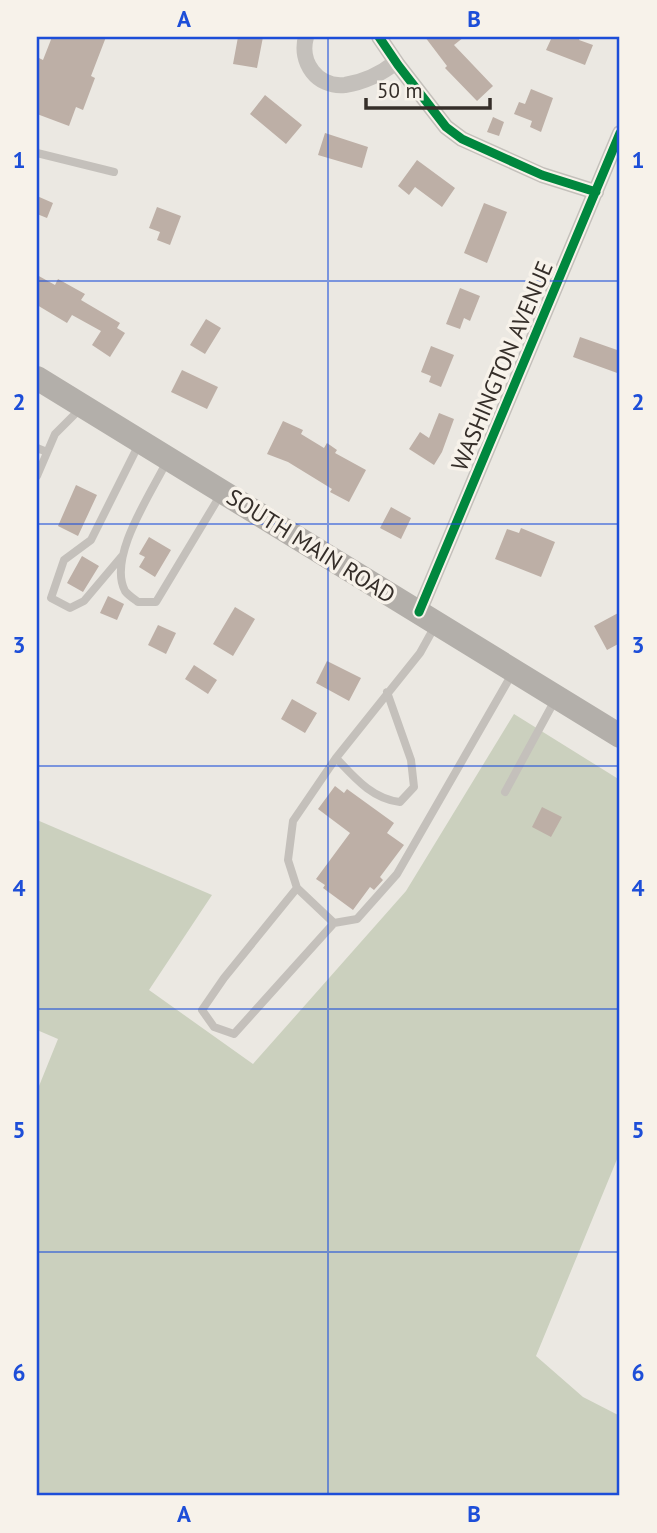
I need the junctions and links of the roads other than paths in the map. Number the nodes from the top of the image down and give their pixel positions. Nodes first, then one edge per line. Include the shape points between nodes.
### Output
1 (306, 37) edge
2 (379, 37) edge
3 (396, 62) junction
4 (620, 134) edge
5 (37, 153) edge
6 (114, 172) dead end
7 (596, 192) junction
8 (37, 378) edge
9 (83, 406) junction
10 (141, 442) junction
11 (37, 448) edge
12 (47, 452) junction
13 (168, 458) junction
14 (37, 476) edge
15 (223, 492) junction
16 (122, 556) junction
17 (428, 618) junction
18 (514, 671) junction
19 (387, 692) junction
20 (556, 697) junction
21 (620, 736) edge
22 (337, 758) junction
23 (505, 792) dead end
24 (297, 887) junction
25 (334, 923) junction

1 - 3 street via 304,49 311,71 326,81 341,85 358,82
2 - 3 street
3 - 7 street via 446,127 462,139 542,175
4 - 7 street, WASHINGTON AVENUE
5 - 6 lane
7 - 17 street, WASHINGTON AVENUE
8 - 9 main road, SOUTH MAIN ROAD
9 - 10 main road, SOUTH MAIN ROAD
9 - 12 lane via 55,434
10 - 13 main road, SOUTH MAIN ROAD
10 - 16 lane via 90,540 64,560 51,598 70,608 84,601
11 - 12 lane
12 - 14 lane
13 - 15 main road, SOUTH MAIN ROAD
13 - 16 lane
15 - 16 lane via 156,602 138,602 126,592
15 - 17 main road, SOUTH MAIN ROAD
17 - 18 main road, SOUTH MAIN ROAD
17 - 19 lane via 420,653
18 - 20 main road, SOUTH MAIN ROAD
18 - 25 lane via 397,874 357,919
19 - 22 lane
19 - 22 lane via 411,760 414,787 400,802 385,800 357,781
20 - 21 main road, SOUTH MAIN ROAD
20 - 23 lane
22 - 24 lane via 293,821 288,860
24 - 25 lane
24 - 25 lane via 202,1010 214,1027 234,1034

